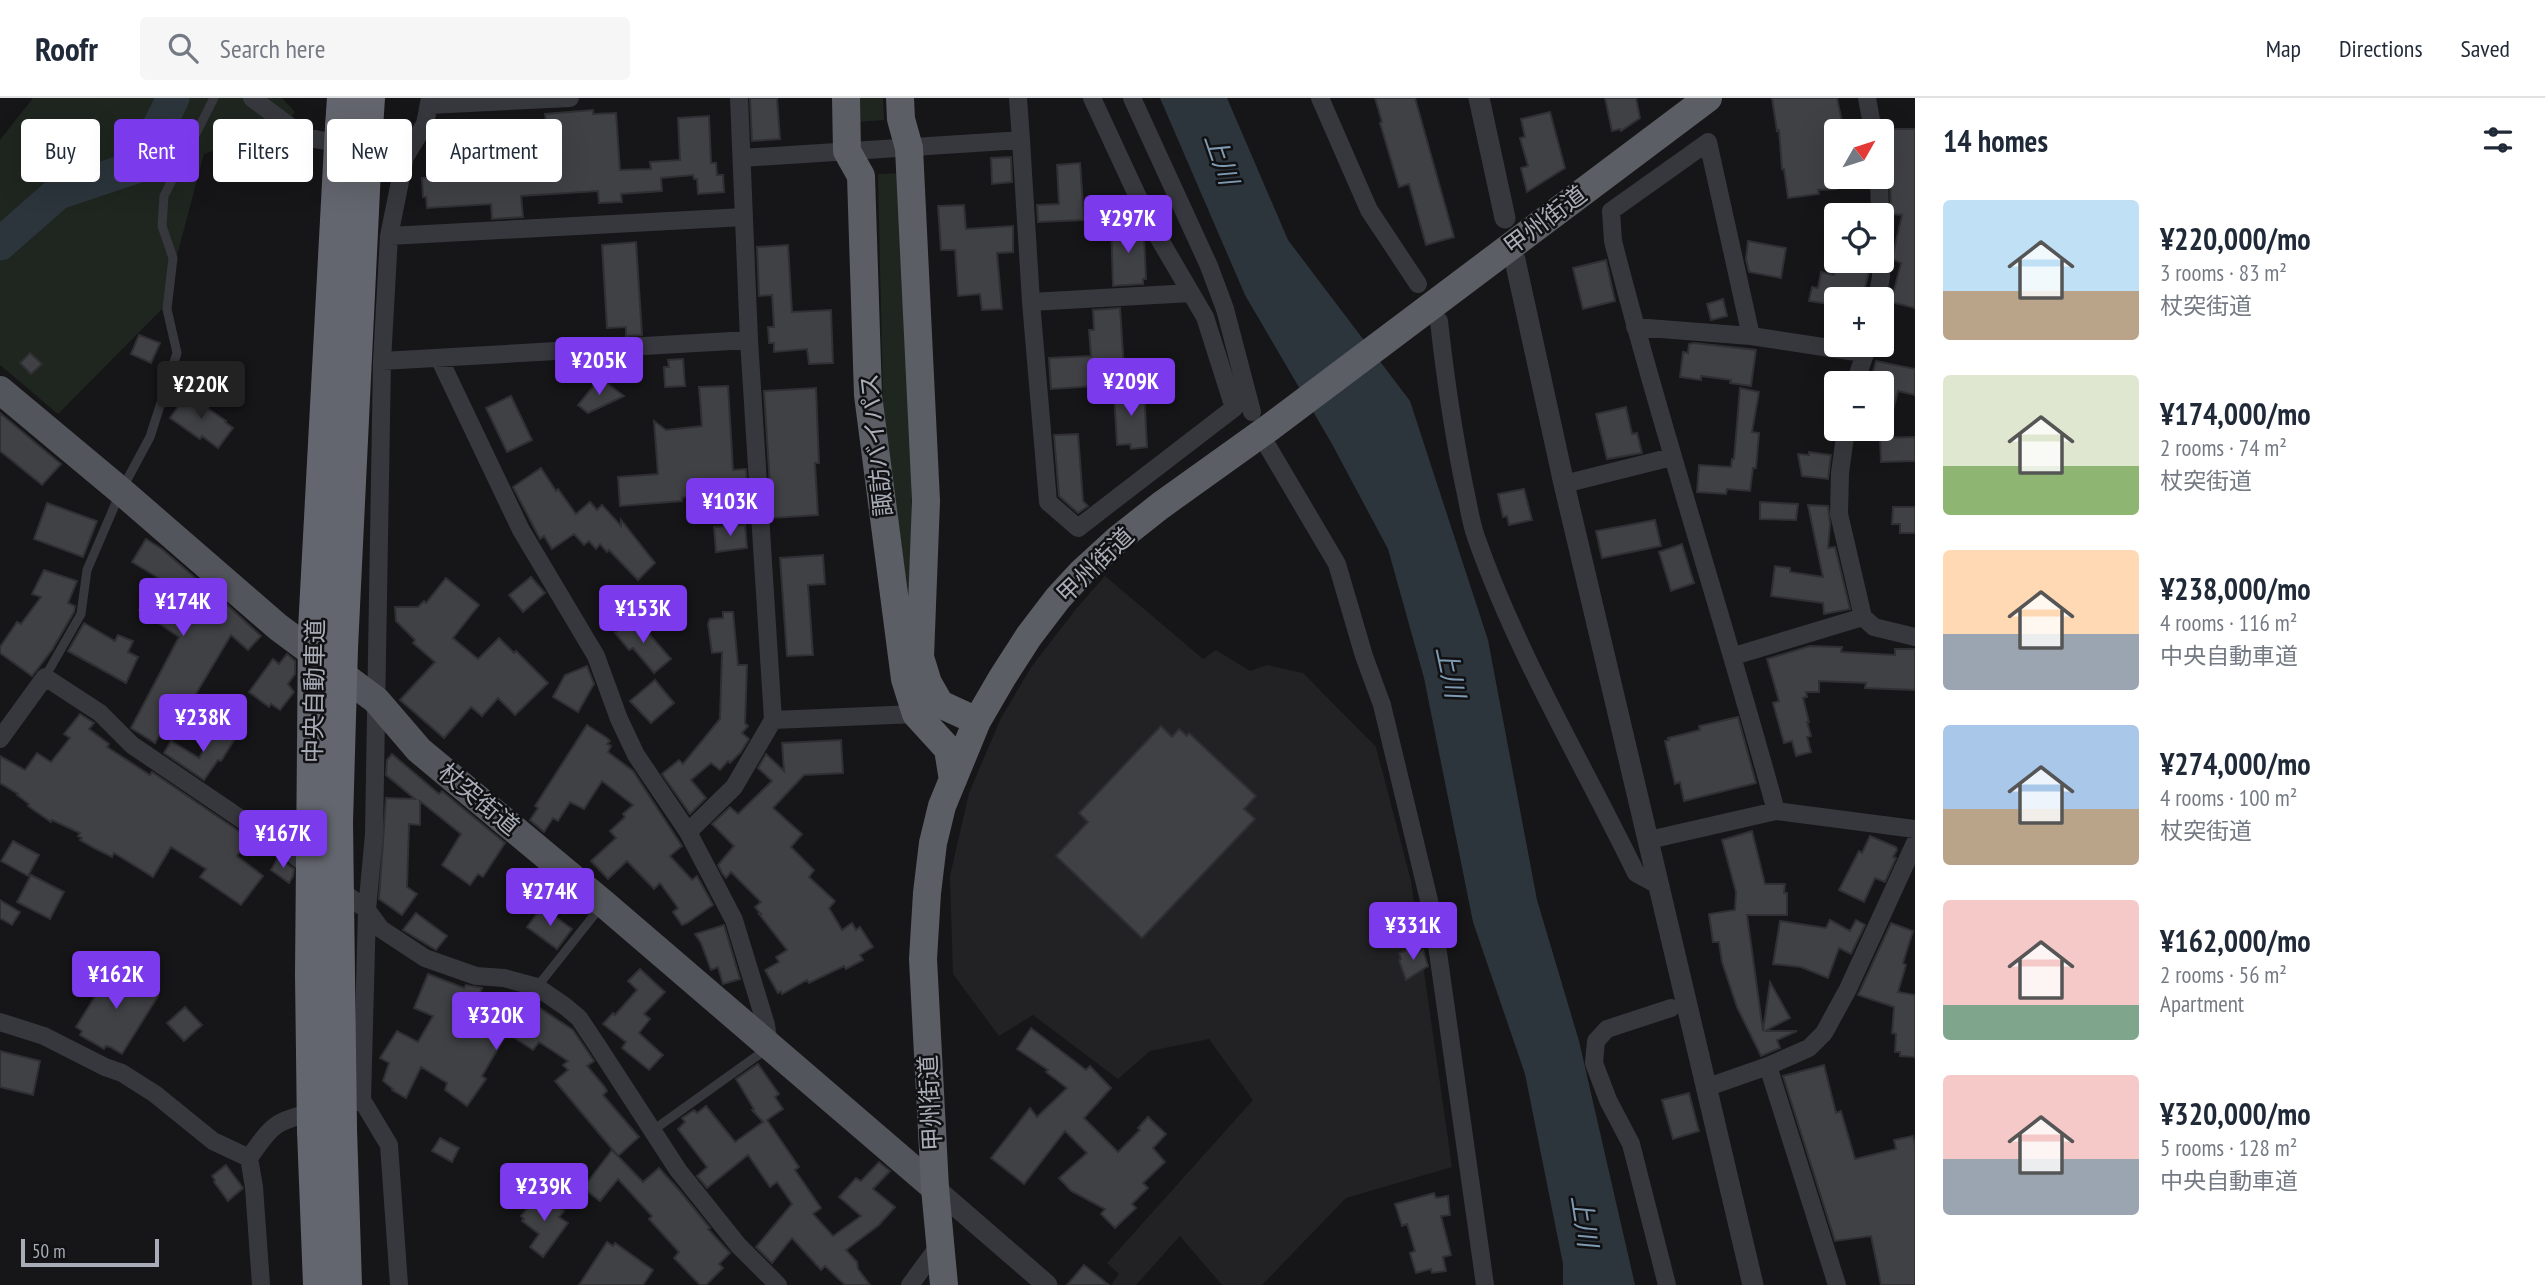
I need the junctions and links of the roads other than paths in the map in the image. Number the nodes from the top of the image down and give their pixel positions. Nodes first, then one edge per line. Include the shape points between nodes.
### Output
1 (214, 98) edge
2 (252, 98) edge
3 (570, 98) edge
4 (738, 98) edge
5 (846, 98) edge
6 (900, 98) edge
7 (1018, 98) edge
8 (1092, 98) edge
9 (1132, 98) edge
10 (1320, 98) edge
11 (1479, 98) edge
12 (1708, 98) edge
13 (1867, 98) edge
14 (430, 101) edge
15 (355, 113) edge
16 (1871, 119) edge
17 (1021, 140) junction
18 (327, 141) edge
19 (412, 145) edge
20 (909, 148) junction
21 (847, 151) junction
22 (742, 158) junction
23 (400, 182) edge
24 (744, 217) junction
25 (1505, 218) dead end
26 (389, 236) junction
27 (1516, 260) dead end
28 (1418, 284) dead end
29 (1191, 293) junction
30 (1031, 302) junction
31 (1439, 321) dead end
32 (1635, 327) junction
33 (1751, 336) junction
34 (749, 340) junction
35 (1824, 344) edge
36 (439, 358) junction
37 (382, 361) junction
38 (0, 390) edge
39 (1263, 429) junction
40 (1844, 441) edge
41 (1672, 457) junction
42 (1564, 484) junction
43 (121, 491) junction
44 (1863, 617) junction
45 (1915, 637) edge
46 (1734, 656) junction
47 (45, 677) junction
48 (376, 701) junction
49 (916, 714) junction
50 (773, 720) junction
51 (977, 721) junction
52 (0, 739) edge
53 (953, 780) junction
54 (1776, 811) junction
55 (1915, 830) edge
56 (688, 832) junction
57 (1649, 840) junction
58 (1915, 843) edge
59 (1658, 885) junction
60 (603, 903) junction
61 (367, 910) junction
62 (537, 987) junction
63 (1671, 1008) dead end
64 (0, 1023) edge
65 (769, 1047) junction
66 (1768, 1066) junction
67 (1705, 1088) junction
68 (362, 1100) junction
69 (327, 1130) junction
70 (652, 1131) junction
71 (249, 1158) junction
72 (935, 1188) junction
73 (941, 1243) junction
74 (261, 1285) edge
75 (319, 1285) edge
76 (346, 1285) edge
77 (399, 1285) edge
78 (778, 1285) edge
79 (910, 1285) edge
80 (944, 1285) edge
81 (1047, 1285) edge
82 (1485, 1285) edge
83 (1667, 1285) edge
84 (1753, 1285) edge
85 (1837, 1285) edge

1 - 43 lane via 164,196 162,226 173,258 167,309 177,354 150,437
2 - 18 street via 292,128
3 - 14 street
4 - 22 street
5 - 21 highway, 諏訪バイパス
6 - 20 highway, 諏訪バイパス
7 - 17 street
8 - 29 street via 1150,223
9 - 39 street via 1209,266
10 - 28 street via 1369,210
11 - 25 street
12 - 39 highway, 甲州街道
13 - 16 street
14 - 19 street via 425,124
15 - 69 highway, 中央自動車道, bridge
17 - 20 street
17 - 30 street
20 - 21 street
20 - 51 highway, 諏訪バイパス via 926,501 920,657 940,704
21 - 22 street
21 - 49 highway, 諏訪バイパス via 860,177 868,395 905,679
22 - 24 street
23 - 26 street
24 - 26 street
24 - 34 street
26 - 37 street
27 - 42 street
29 - 30 street
29 - 30 street via 1205,317 1234,408 1078,528 1048,502
31 - 59 street via 1460,465 1475,534 1490,573 1516,636 1636,873
32 - 33 street
32 - 33 street via 1611,211 1708,142
32 - 41 street
33 - 35 street
34 - 36 street
34 - 50 street
36 - 37 street
36 - 56 street via 521,530 596,656 636,755
37 - 48 street
38 - 43 main road, 杖突街道
39 - 51 highway, 甲州街道 via 1082,572 1029,636
39 - 82 street via 1337,564 1382,705 1433,917
40 - 44 street via 1839,514
41 - 42 street
41 - 46 street
42 - 57 street
43 - 47 lane via 87,570 80,614
43 - 48 main road, 杖突街道 via 278,626
44 - 45 street via 1874,627
44 - 46 street
46 - 54 street
47 - 52 street
47 - 61 street via 100,713 132,745
48 - 60 main road, 杖突街道 via 419,750
48 - 61 street via 374,834
49 - 50 street
49 - 53 highway, 諏訪バイパス via 948,749
50 - 56 street via 734,787
51 - 53 highway, 甲州街道
53 - 72 highway, 甲州街道 via 933,843 923,959
54 - 55 street
54 - 57 street
56 - 65 street via 734,920
57 - 59 street
58 - 66 street via 1824,1033 1810,1048
59 - 67 street
60 - 62 lane
60 - 65 main road, 杖突街道
61 - 62 street via 381,929 425,958 476,976
61 - 68 street
62 - 70 street via 579,1018
63 - 83 street via 1608,1029 1596,1041 1594,1063 1631,1144
64 - 71 street via 44,1036 122,1073 213,1141
65 - 70 lane
65 - 72 main road, 杖突街道
66 - 67 street
66 - 85 street
67 - 84 street
68 - 71 street via 281,1121
68 - 77 street via 389,1145
69 - 75 highway, 中央自動車道
69 - 76 highway, 中央自動車道
70 - 78 street via 738,1245
71 - 74 street
72 - 73 highway, 甲州街道
72 - 81 street
73 - 79 street
73 - 80 highway, 甲州街道

